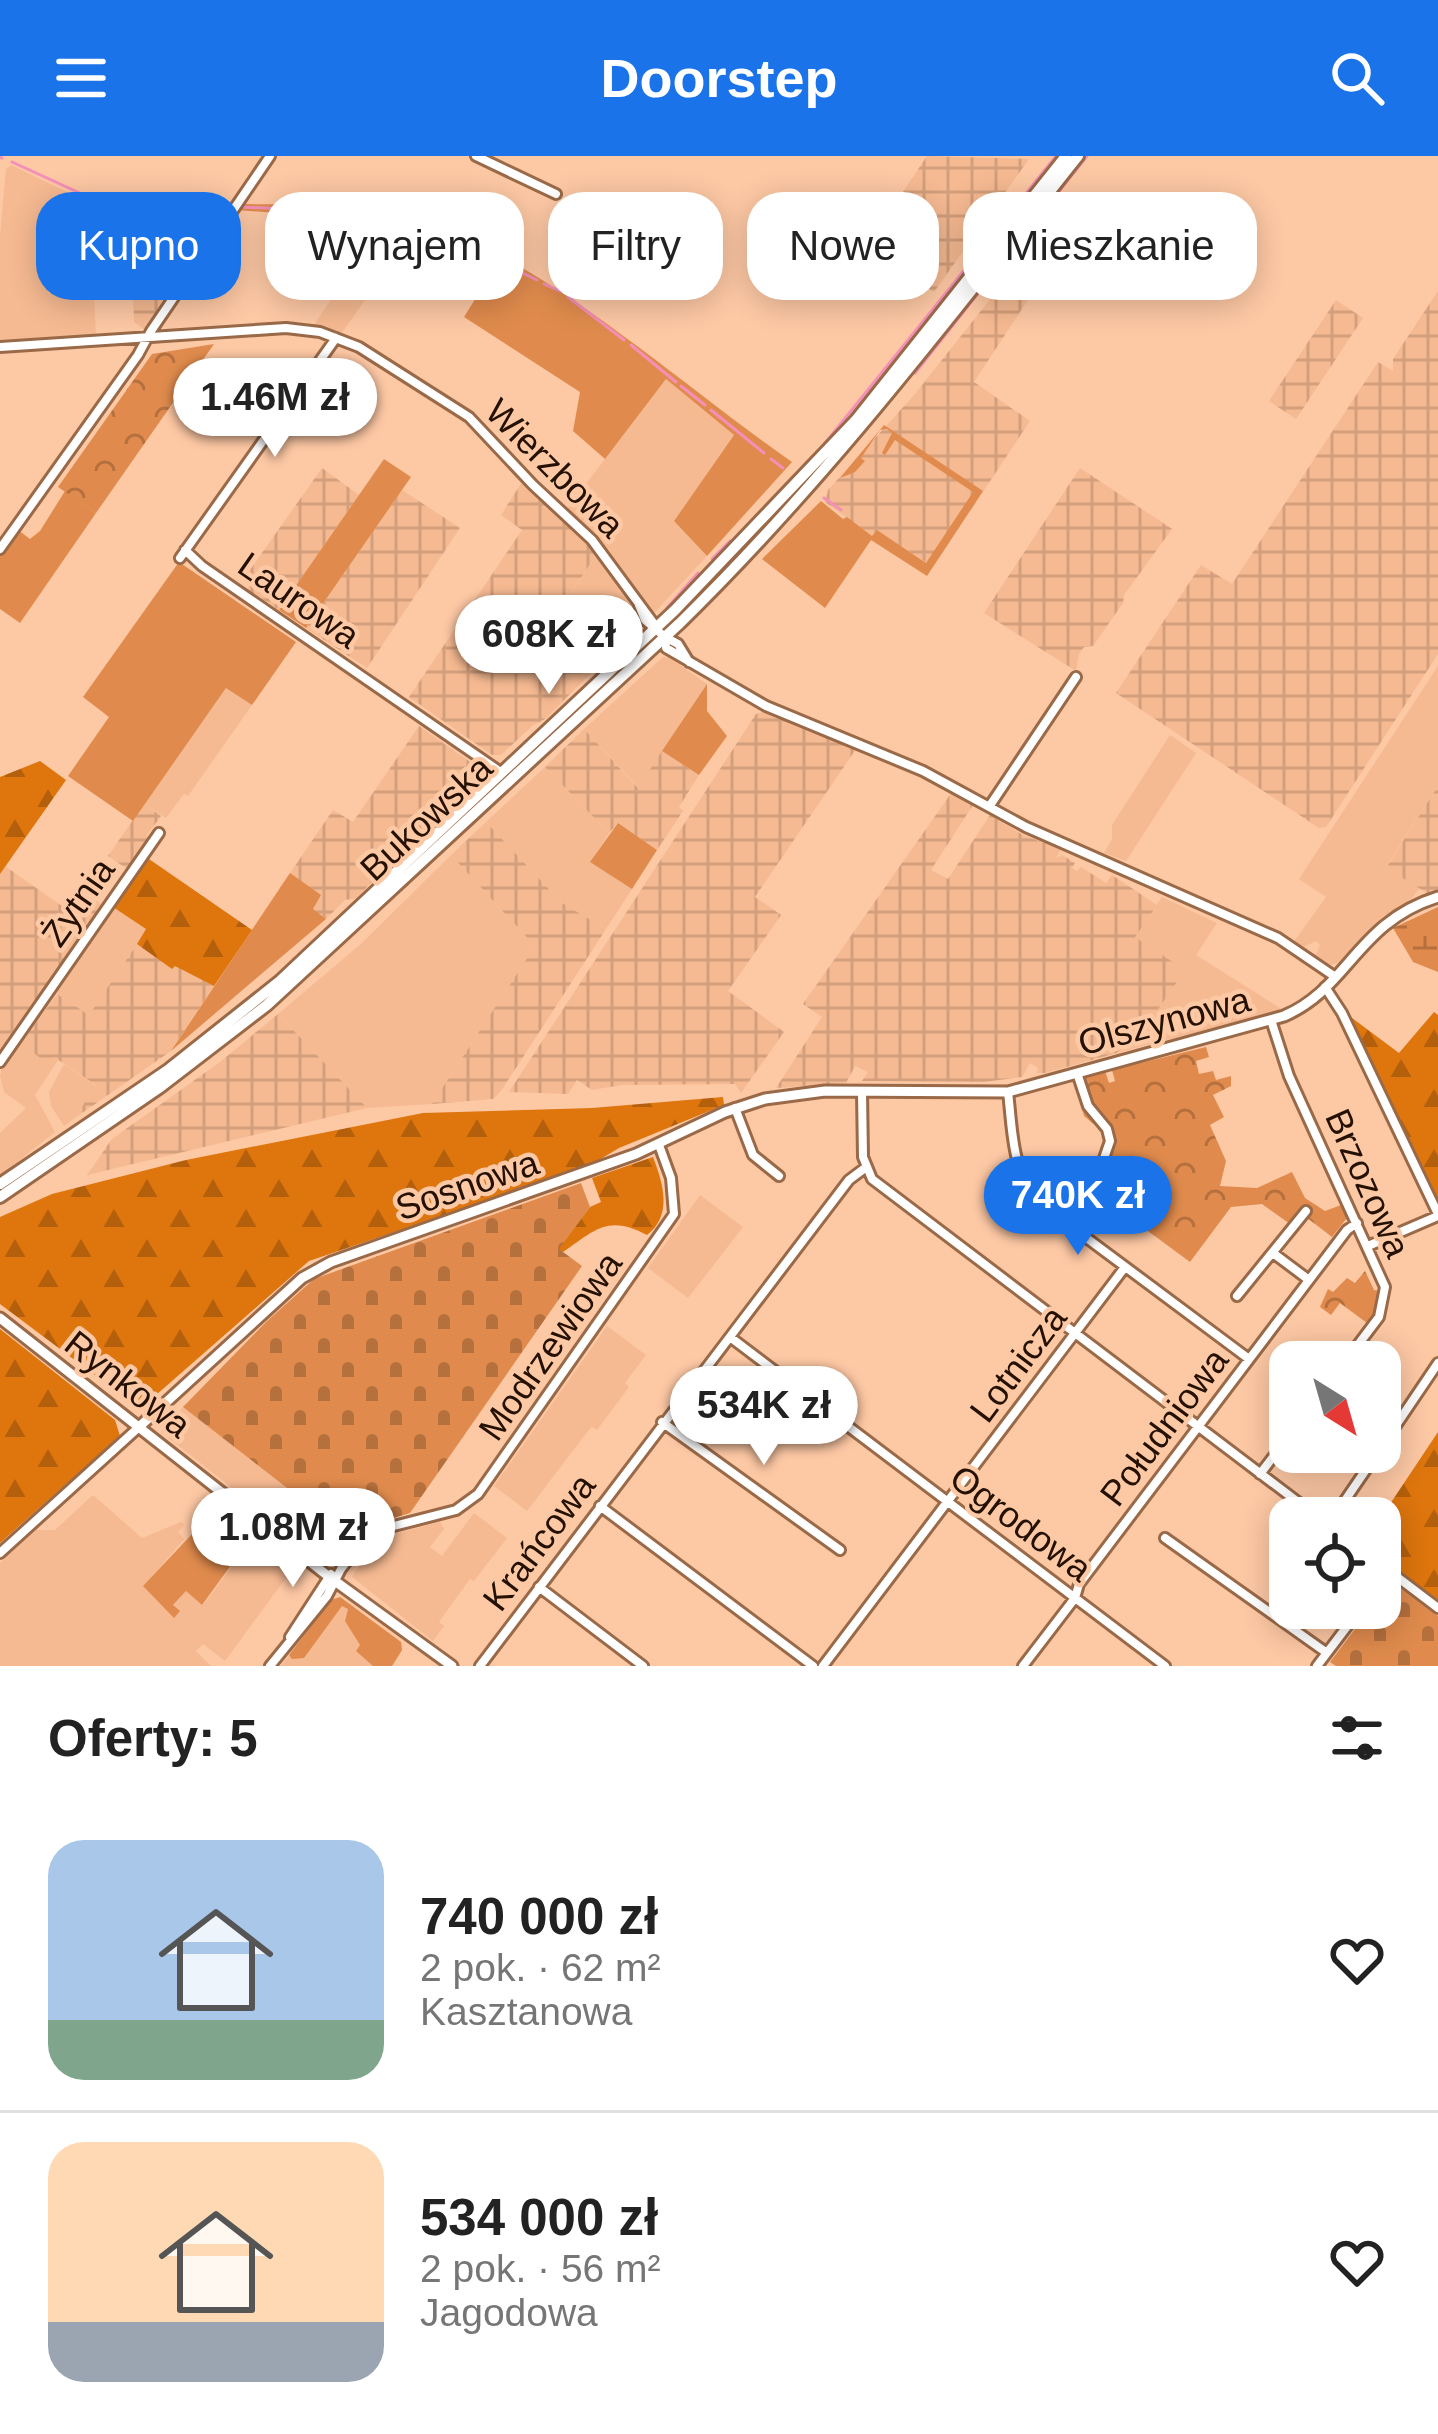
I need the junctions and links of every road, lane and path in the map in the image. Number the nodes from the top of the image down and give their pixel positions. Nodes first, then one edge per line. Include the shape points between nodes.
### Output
1 (270, 156) edge
2 (476, 156) edge
3 (1066, 156) edge
4 (1078, 156) edge
5 (552, 192) edge
6 (336, 338) junction
7 (146, 339) junction
8 (0, 347) edge
9 (0, 549) edge
10 (680, 623) junction
11 (660, 633) junction
12 (678, 644) junction
13 (690, 663) junction
14 (1076, 677) dead end
15 (503, 774) junction
16 (989, 807) junction
17 (159, 833) dead end
18 (1438, 898) edge
19 (1334, 976) junction
20 (1325, 986) junction
21 (1271, 1020) junction
22 (0, 1062) edge
23 (1077, 1072) junction
24 (862, 1092) junction
25 (1008, 1092) junction
26 (735, 1108) junction
27 (659, 1145) junction
28 (865, 1168) junction
29 (779, 1176) dead end
30 (0, 1184) edge
31 (0, 1197) edge
32 (1306, 1211) dead end
33 (1438, 1215) edge
34 (1067, 1223) junction
35 (1357, 1223) junction
36 (1368, 1246) junction
37 (1274, 1253) junction
38 (1125, 1267) junction
39 (1309, 1280) junction
40 (1238, 1296) dead end
41 (0, 1318) edge
42 (1075, 1334) junction
43 (730, 1336) junction
44 (1360, 1341) edge
45 (1249, 1359) junction
46 (1438, 1363) edge
47 (1401, 1418) edge
48 (662, 1422) junction
49 (139, 1426) junction
50 (1198, 1427) junction
51 (1269, 1462) edge
52 (1260, 1474) junction
53 (1291, 1497) edge
54 (948, 1502) junction
55 (601, 1506) junction
56 (1165, 1538) dead end
57 (839, 1550) dead end
58 (0, 1553) edge
59 (332, 1579) junction
60 (1401, 1583) edge
61 (539, 1587) junction
62 (1075, 1598) junction
63 (1438, 1608) edge
64 (1345, 1629) edge
65 (1327, 1653) junction
66 (270, 1666) edge
67 (452, 1666) edge
68 (480, 1666) edge
69 (643, 1666) edge
70 (813, 1666) edge
71 (824, 1666) edge
72 (1023, 1666) edge
73 (1165, 1666) edge
74 (1317, 1666) edge

1 - 7 street
2 - 5 street
3 - 11 main road, Bukowska via 833,446
4 - 10 main road, Bukowska via 864,425
6 - 7 street, Wierzbowa via 286,328
6 - 11 street, Wierzbowa via 477,424 592,540
6 - 15 street, Laurowa via 183,554
7 - 8 street, Wierzbowa
7 - 9 street
10 - 11 main road, Bukowska
10 - 12 street
11 - 12 street, Wierzbowa
11 - 13 street, Wierzbowa
11 - 15 main road, Bukowska
11 - 31 main road, Bukowska via 267,1005
12 - 13 street, Wierzbowa
13 - 16 street, Wierzbowa
14 - 16 street
15 - 30 main road, Bukowska via 230,1022
16 - 19 street, Wierzbowa via 1278,938
17 - 22 street, Żytnia
18 - 19 street, Olszynowa via 1390,918
19 - 20 street, Olszynowa
20 - 21 street, Olszynowa via 1303,1007
20 - 33 street
21 - 23 street, Olszynowa
21 - 35 street, Brzozowa
23 - 25 street, Olszynowa
23 - 34 street via 1110,1141 1094,1187
24 - 25 street, Olszynowa
24 - 26 street, Sosnowa via 812,1091
24 - 28 street
25 - 34 street via 1026,1188
26 - 27 street, Sosnowa
26 - 29 street via 753,1155
27 - 49 street, Sosnowa via 317,1268
27 - 59 street, Modrzewiowa via 674,1214 495,1471 466,1505 374,1533
28 - 42 street
28 - 43 street, Krańcowa
32 - 37 street
33 - 36 street
34 - 38 street
35 - 36 street, Brzozowa
35 - 39 street, Południowa
36 - 44 street, Brzozowa via 1384,1306
37 - 39 street
37 - 40 street
38 - 42 street, Lotnicza
38 - 45 street
39 - 45 street, Południowa
41 - 49 street, Rynkowa
42 - 50 street
42 - 54 street, Lotnicza
43 - 48 street, Krańcowa
43 - 54 street, Ogrodowa
45 - 50 street, Południowa
46 - 47 street
48 - 55 street, Krańcowa
48 - 57 street
49 - 58 street
49 - 59 street, Rynkowa
50 - 52 street
50 - 62 street, Południowa
51 - 52 street
52 - 53 street
54 - 62 street, Ogrodowa
54 - 71 street, Lotnicza
55 - 61 street, Krańcowa
55 - 70 street
56 - 65 street
59 - 66 street
59 - 67 street, Rynkowa
60 - 63 street
61 - 68 street, Krańcowa
61 - 69 street
62 - 72 street, Południowa
62 - 73 street, Ogrodowa
64 - 65 street
65 - 74 street

